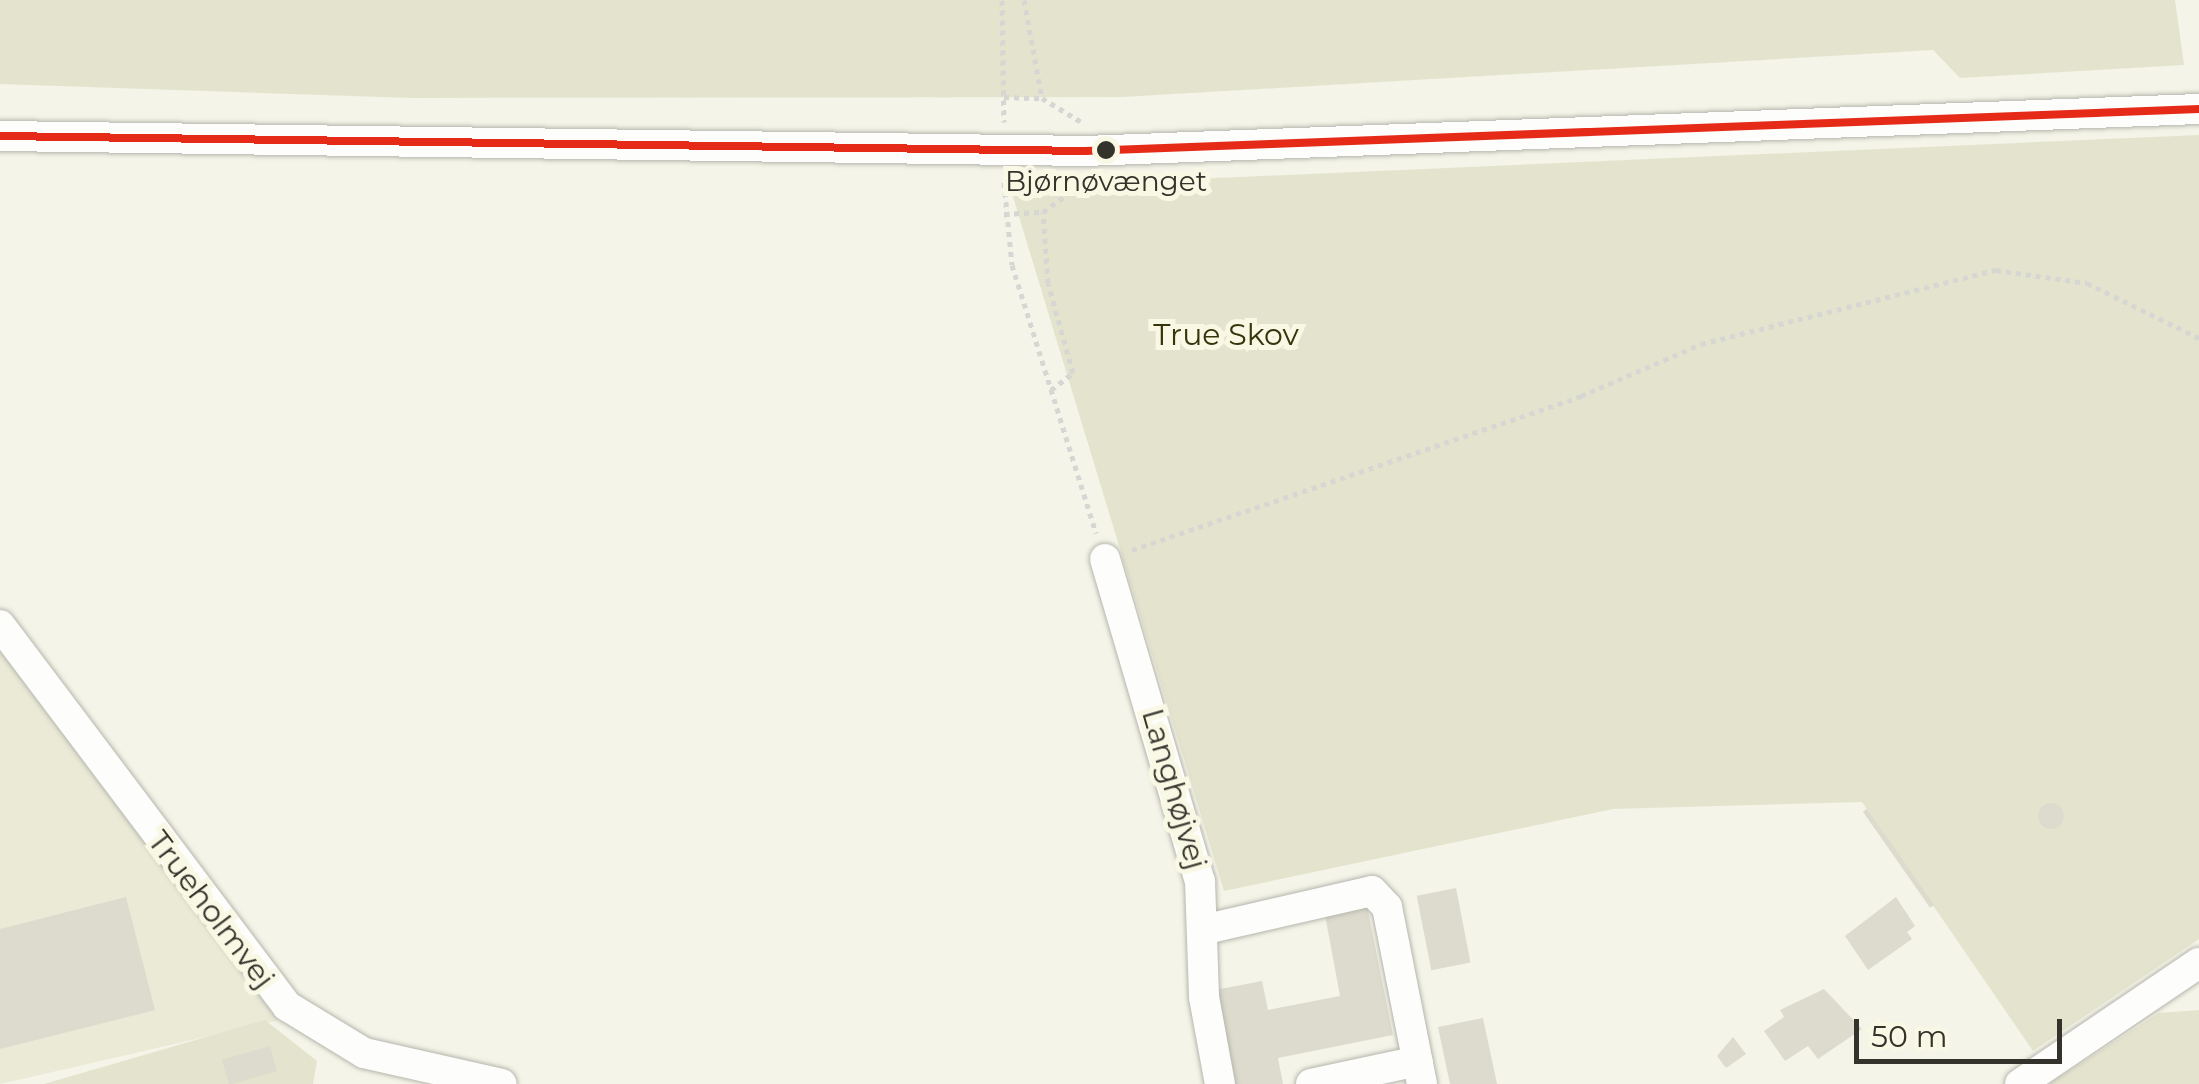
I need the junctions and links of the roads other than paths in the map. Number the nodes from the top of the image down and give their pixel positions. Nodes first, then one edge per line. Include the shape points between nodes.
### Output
1 (2199, 109) edge
2 (0, 136) edge
3 (1104, 559) road end
4 (0, 625) edge
5 (1202, 930) junction
6 (2199, 963) edge
7 (1420, 1072) edge
8 (502, 1084) edge
9 (1220, 1084) edge
10 (1311, 1084) edge
11 (2020, 1084) edge

1 - 2 street via 1083,150
3 - 5 street, Langhøjvej via 1187,822
4 - 8 street, Trueholmvej via 287,1006 364,1053
5 - 7 street via 1372,890 1386,908
5 - 9 street, Langhøjvej
6 - 11 street
7 - 10 street

